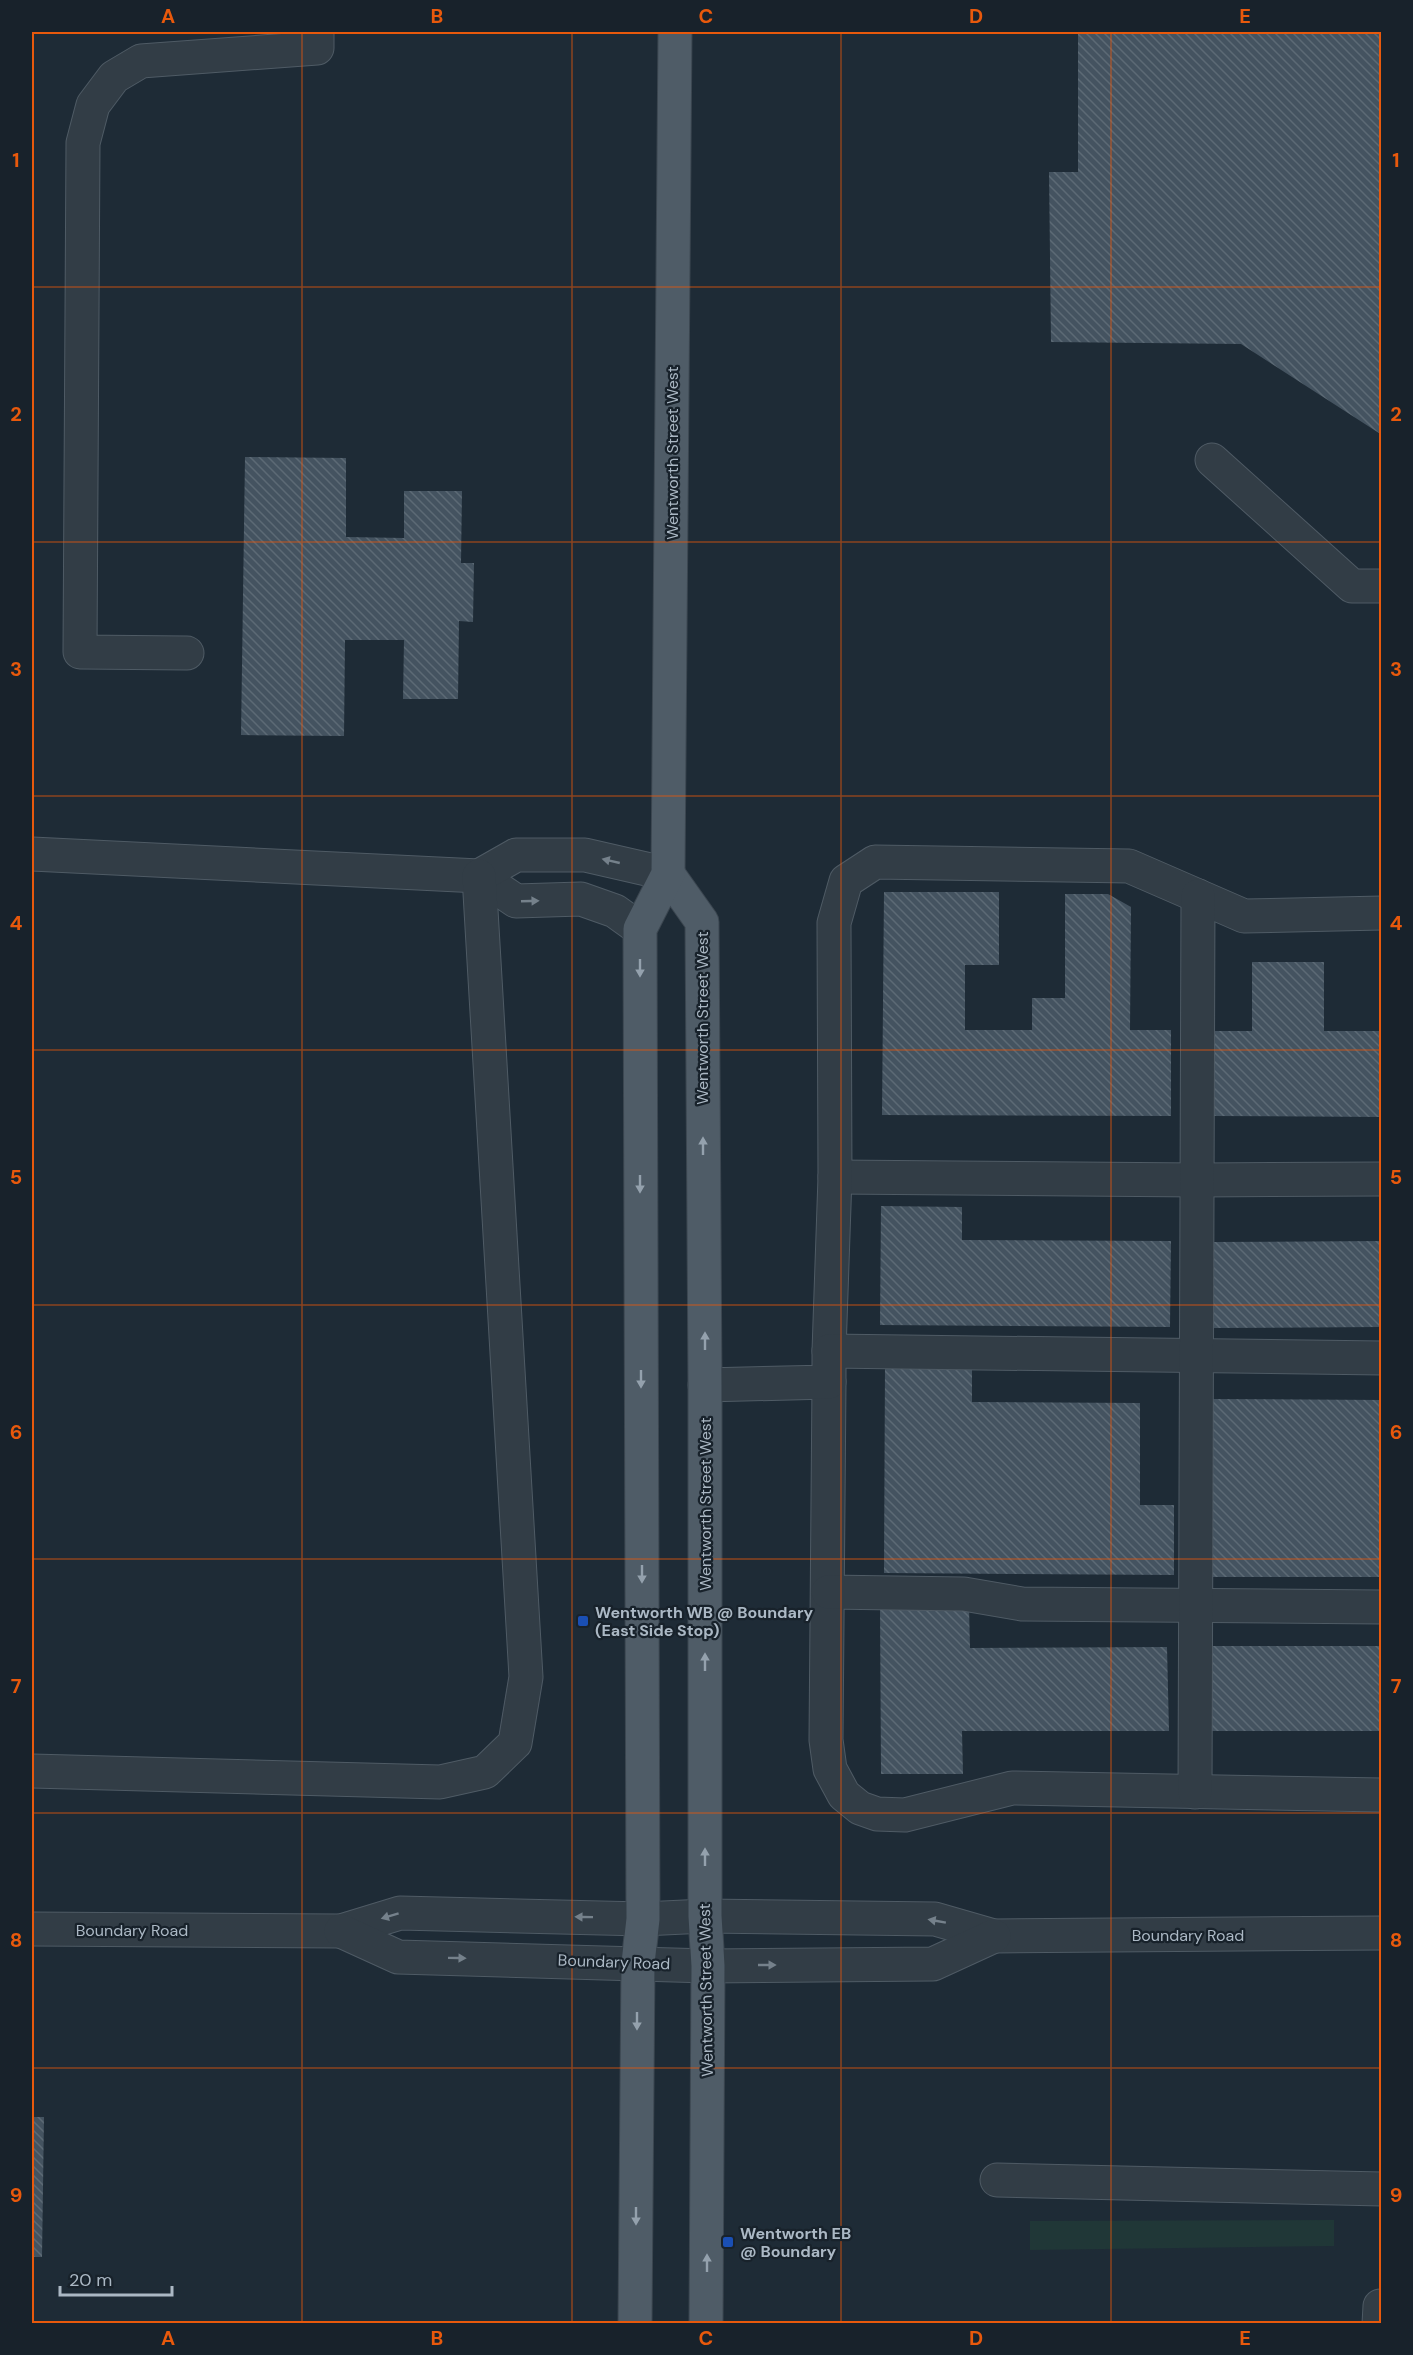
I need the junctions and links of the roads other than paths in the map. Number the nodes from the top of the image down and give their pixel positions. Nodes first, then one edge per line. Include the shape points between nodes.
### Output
1 (317, 32) edge
2 (675, 32) edge
3 (1212, 460) dead end
4 (1382, 586) edge
5 (187, 653) dead end
6 (32, 854) edge
7 (668, 874) junction
8 (479, 876) junction
9 (1198, 896) junction
10 (1382, 914) edge
11 (640, 929) junction
12 (835, 1177) junction
13 (1382, 1179) edge
14 (1199, 1180) junction
15 (1198, 1356) junction
16 (1382, 1358) edge
17 (829, 1367) junction
18 (705, 1385) junction
19 (828, 1592) junction
20 (1196, 1605) junction
21 (1382, 1607) edge
22 (32, 1771) edge
23 (1195, 1792) junction
24 (1382, 1795) edge
25 (705, 1916) junction
26 (643, 1919) junction
27 (32, 1929) edge
28 (341, 1932) junction
29 (1382, 1933) edge
30 (994, 1936) junction
31 (638, 1963) junction
32 (708, 1966) junction
33 (997, 2180) dead end
34 (1382, 2189) edge
35 (635, 2324) edge
36 (706, 2324) edge

1 - 5 street via 317,48 141,61 114,77 93,105 82,142 80,652
2 - 7 main road, Wentworth Street West
3 - 4 street via 1352,586
6 - 8 street
7 -> 8 street via 585,855 516,855
7 - 11 main road, Wentworth Street West
18 -> 7 main road, Wentworth Street West via 702,922
8 -> 11 street via 516,901 581,900 615,911
8 - 22 street via 526,1677 514,1743 485,1772 440,1782
9 - 10 street via 1244,916
9 - 12 street via 1129,866 875,862 846,881 834,923
9 - 14 street
11 -> 26 main road, Wentworth Street West
12 - 14 street
12 - 17 street
13 - 14 street
14 - 15 street
15 - 16 street
15 - 17 street
15 - 20 street
17 - 18 street
17 - 19 street
25 -> 18 main road, Wentworth Street West
19 - 20 street via 964,1594 1022,1604
19 - 23 street via 826,1740 830,1768 844,1794 860,1808 877,1814 905,1815 1012,1788
20 - 21 street
20 - 23 street
23 - 24 street
25 - 26 street, Boundary Road
30 -> 25 street, Boundary Road via 935,1919
25 - 32 main road, Wentworth Street West
26 -> 28 street, Boundary Road via 399,1913
26 - 31 main road, Wentworth Street West
27 - 28 street, Boundary Road
28 -> 31 street, Boundary Road via 398,1957
29 - 30 street, Boundary Road
32 -> 30 street, Boundary Road via 933,1964
31 - 32 street, Boundary Road
31 -> 35 main road, Wentworth Street West
36 -> 32 main road, Wentworth Street West
33 - 34 street

